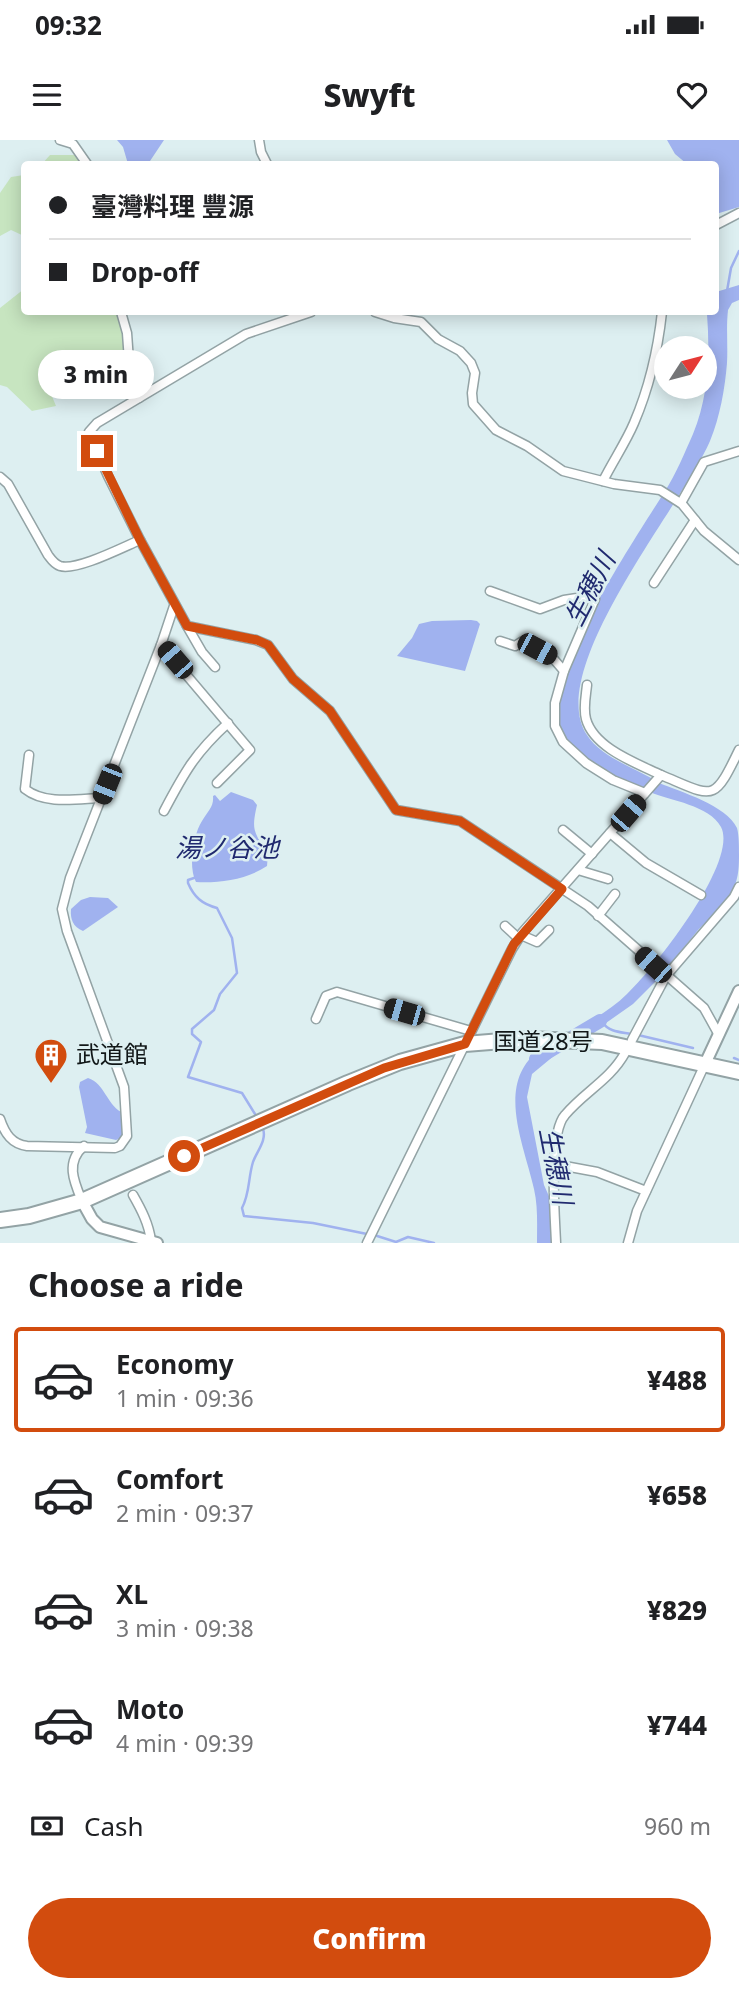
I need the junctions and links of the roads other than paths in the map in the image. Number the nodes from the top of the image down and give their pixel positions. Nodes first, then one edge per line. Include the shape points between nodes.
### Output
1 (60, 140) edge
2 (259, 140) edge
3 (85, 161) edge
4 (266, 161) edge
5 (739, 213) edge
6 (719, 223) edge
7 (122, 315) edge
8 (302, 315) edge
9 (384, 315) edge
10 (662, 315) edge
11 (139, 398) junction
12 (739, 451) edge
13 (0, 477) edge
14 (603, 481) junction
15 (679, 502) junction
16 (695, 520) junction
17 (140, 540) junction
18 (739, 560) edge
19 (653, 583) dead end
20 (490, 591) dead end
21 (174, 606) junction
22 (187, 626) junction
23 (500, 641) dead end
24 (161, 645) junction
25 (215, 667) dead end
26 (564, 671) junction
27 (587, 685) dead end
28 (228, 723) junction
29 (738, 753) edge
30 (29, 755) dead end
31 (659, 778) junction
32 (216, 783) dead end
33 (646, 792) junction
34 (101, 798) junction
35 (164, 811) dead end
36 (563, 830) dead end
37 (610, 833) junction
38 (592, 854) junction
39 (578, 870) junction
40 (608, 879) dead end
41 (739, 887) edge
42 (562, 889) junction
43 (615, 894) dead end
44 (701, 895) dead end
45 (598, 916) junction
46 (505, 926) dead end
47 (549, 930) dead end
48 (520, 936) junction
49 (665, 975) junction
50 (739, 991) edge
51 (316, 1019) dead end
52 (719, 1035) junction
53 (468, 1038) junction
54 (632, 1040) dead end
55 (625, 1053) dead end
56 (705, 1064) junction
57 (739, 1072) edge
58 (0, 1119) edge
59 (84, 1146) junction
60 (554, 1164) junction
61 (646, 1191) junction
62 (133, 1195) dead end
63 (82, 1201) junction
64 (0, 1220) edge
65 (152, 1242) edge
66 (367, 1243) edge
67 (556, 1243) edge
68 (628, 1243) edge

1 - 3 street via 73,144
2 - 4 street
5 - 6 street
7 - 11 street via 130,375
8 - 11 street via 246,334
9 - 14 street via 421,322 460,351 475,373 473,404 496,430 563,471
10 - 14 street via 642,402
11 - 17 street via 89,432
12 - 15 street via 704,462
13 - 17 street via 57,564 79,564
14 - 15 street via 650,487
15 - 16 street
16 - 18 street
16 - 19 street
17 - 21 street
20 - 26 street via 540,609 564,600 595,599
21 - 22 street
21 - 24 street
22 - 25 street
22 - 42 street via 268,645 293,679 330,711 396,810 460,821
23 - 26 street via 515,646 523,641 551,656
24 - 28 street
24 - 34 street
26 - 33 street via 554,710 555,726 564,742 604,776
27 - 31 street via 585,718 597,738
28 - 32 street via 250,750
28 - 35 street via 201,748
29 - 31 street via 723,783 714,790 701,792
30 - 34 street via 25,789 31,794 46,799
31 - 33 street
33 - 37 street
34 - 59 street via 62,909 124,1087 128,1132 120,1146
36 - 38 street
37 - 38 street
37 - 44 street via 646,863
38 - 39 street
39 - 40 street
39 - 42 street
41 - 49 street
42 - 45 street
42 - 48 street
43 - 45 street
45 - 49 street
46 - 48 street
47 - 48 street via 537,942
48 - 53 street
49 - 52 street via 704,1008
49 - 54 street
50 - 52 street
51 - 53 street via 326,996 337,992
52 - 56 street
53 - 56 highway, 国道28号 via 602,1042
53 - 63 highway, 国道28号 via 360,1078
53 - 66 street
55 - 60 street via 610,1075 563,1116
56 - 57 highway, 国道28号
56 - 61 street
58 - 59 street via 8,1136 21,1145
59 - 63 street via 72,1171
60 - 61 street via 597,1172
60 - 67 street
61 - 68 street
62 - 65 street
63 - 64 highway, 国道28号
63 - 65 street via 100,1227

